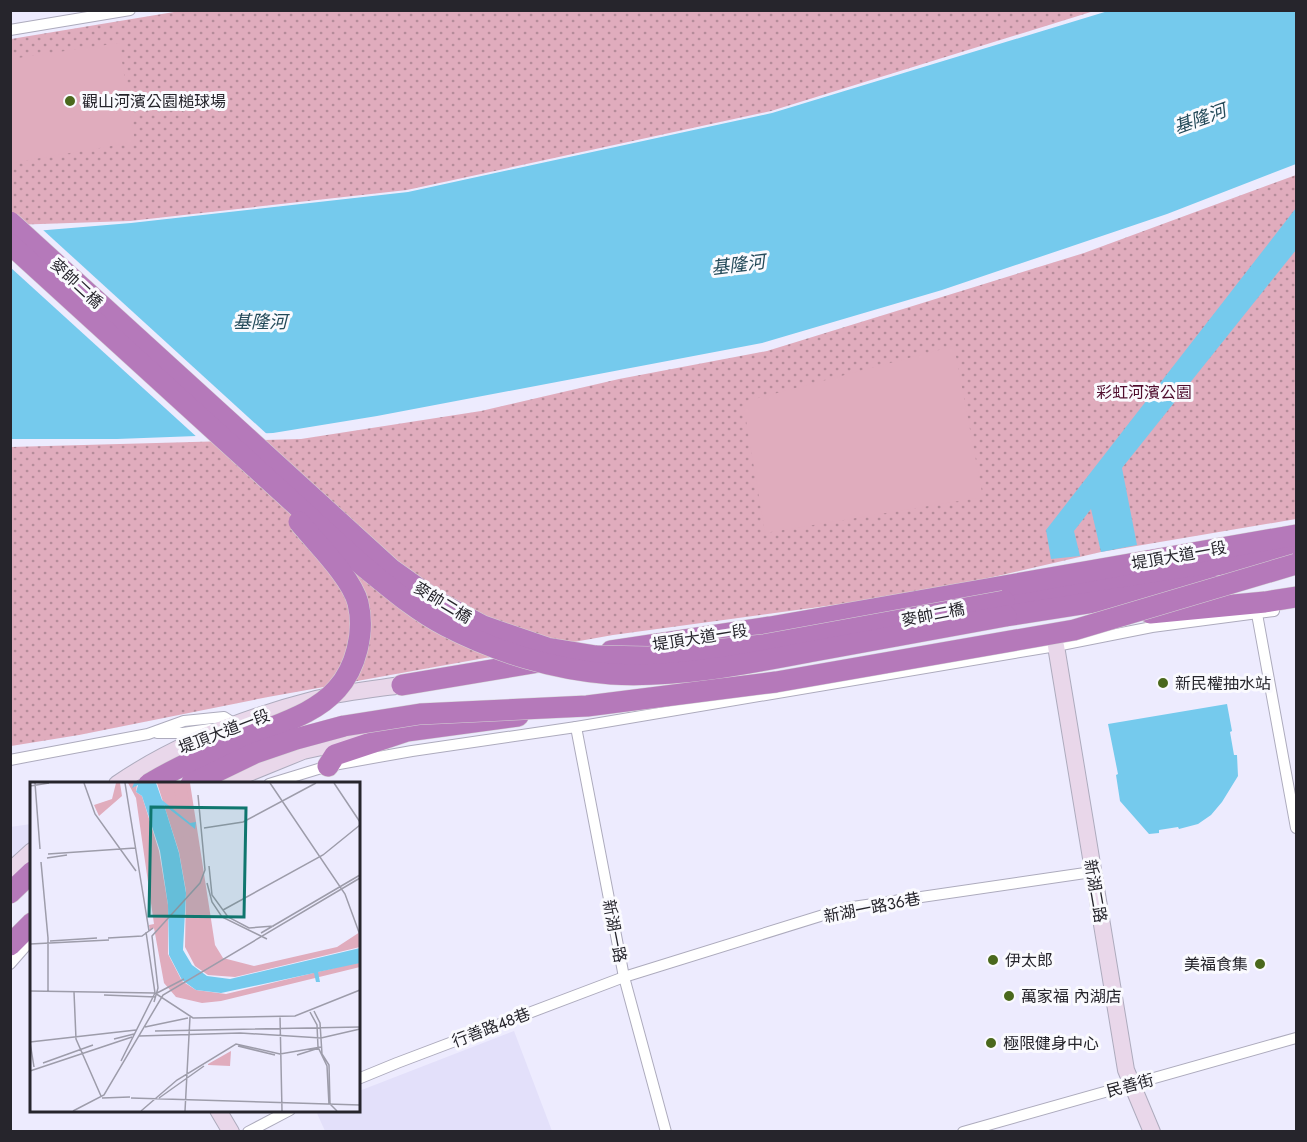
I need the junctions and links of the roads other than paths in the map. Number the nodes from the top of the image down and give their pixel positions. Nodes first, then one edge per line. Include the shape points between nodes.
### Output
1 (130, 10) edge
2 (10, 30) edge
3 (10, 222) edge
4 (10, 244) edge
5 (276, 486) junction
6 (1296, 535) edge
7 (1296, 547) edge
8 (1296, 564) edge
9 (1296, 575) edge
10 (1296, 597) edge
11 (1296, 607) edge
12 (1005, 608) junction
13 (1257, 614) junction
14 (1056, 646) junction
15 (402, 685) joint
16 (235, 724) junction
17 (576, 727) junction
18 (407, 731) junction
19 (10, 760) edge
20 (269, 764) junction
21 (328, 766) junction
22 (119, 782) edge
23 (151, 782) edge
24 (193, 782) edge
25 (219, 782) edge
26 (224, 782) edge
27 (246, 782) edge
28 (272, 782) edge
29 (1296, 828) edge
30 (30, 853) edge
31 (10, 870) edge
32 (1092, 872) junction
33 (30, 874) edge
34 (10, 893) edge
35 (30, 907) edge
36 (10, 927) edge
37 (30, 927) edge
38 (30, 927) edge
39 (30, 941) edge
40 (10, 945) edge
41 (10, 952) edge
42 (10, 964) edge
43 (624, 977) junction
44 (1296, 1038) edge
45 (360, 1078) edge
46 (1132, 1085) junction
47 (219, 1112) edge
48 (286, 1112) edge
49 (231, 1131) edge
50 (248, 1131) edge
51 (666, 1131) edge
52 (963, 1131) edge
53 (1152, 1131) edge

1 - 2 street
3 - 12 highway, 麥帥二橋, bridge via 391,569 436,601 483,626 547,648 596,656 649,657 763,645
4 - 5 highway, 麥帥二橋, bridge
5 - 12 highway, 麥帥二橋, bridge via 406,601 500,650 554,665 611,674 671,672 760,661
5 - 23 highway, bridge via 292,513 347,580 358,603 361,633 353,663 337,689 314,707
6 - 15 highway, 堤頂大道一段 via 770,627
7 - 12 highway
8 - 24 highway, bridge via 1074,630 788,680 587,706 420,714 344,726 255,753
9 - 12 highway
9 - 25 highway via 1079,642 700,705 578,720 386,730 307,747
10 - 18 highway via 1147,613 480,723
11 - 13 street
13 - 14 street via 1152,627
13 - 29 street
14 - 17 street
14 - 32 main road, 新湖二路
15 - 16 main road, 堤頂大道一段 via 317,699
16 - 19 street via 183,733 148,734
16 - 20 main road via 259,746
16 - 22 main road, 堤頂大道一段 via 178,748
17 - 21 street
17 - 43 street, 新湖一路
18 - 20 main road via 347,740
18 - 21 highway via 335,755
20 - 26 main road
20 - 27 main road
21 - 28 street
30 - 31 main road
32 - 43 street, 新湖一路36巷 via 846,908
32 - 46 main road, 新湖二路 via 1126,1070
33 - 34 highway
35 - 36 highway
37 - 40 highway
38 - 41 main road
39 - 42 street
43 - 45 street, 行善路48巷
43 - 51 street, 新湖一路
44 - 46 street, 民善街
46 - 52 street, 民善街
46 - 53 main road, 新湖二路
47 - 49 main road
48 - 50 street

